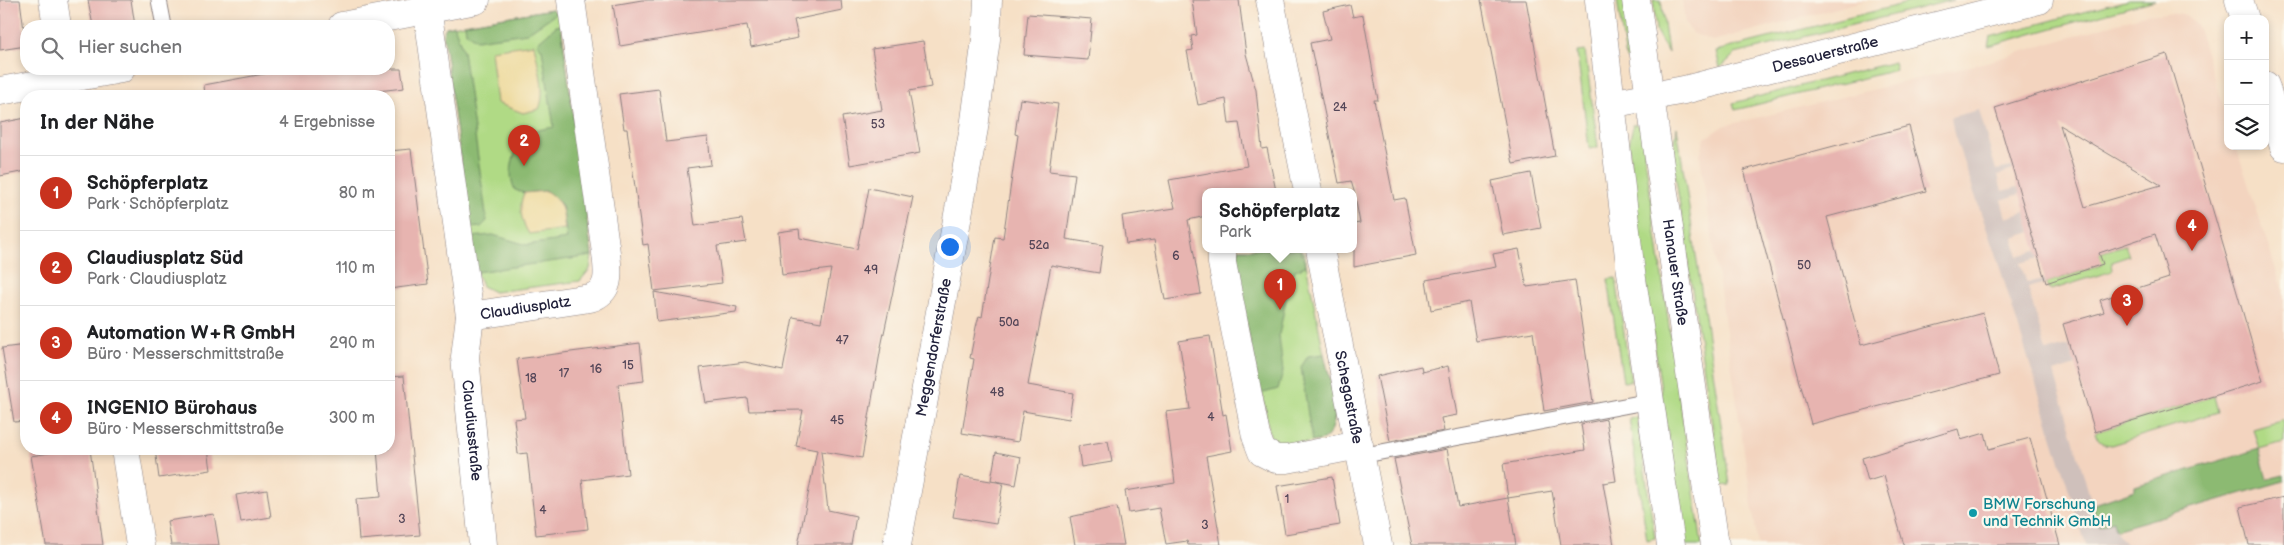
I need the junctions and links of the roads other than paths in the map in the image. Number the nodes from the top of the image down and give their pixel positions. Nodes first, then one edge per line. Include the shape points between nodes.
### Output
1 (53, 0) edge
2 (160, 0) edge
3 (476, 0) edge
4 (571, 0) edge
5 (988, 0) edge
6 (1270, 0) edge
7 (1599, 0) edge
8 (1636, 0) edge
9 (2039, 0) edge
10 (2239, 0) edge
11 (427, 5) edge
12 (2244, 15) edge
13 (56, 20) edge
14 (163, 20) edge
15 (366, 20) edge
16 (94, 75) edge
17 (67, 81) edge
18 (0, 91) edge
19 (1649, 97) junction
20 (2269, 98) edge
21 (1610, 104) junction
22 (2284, 147) edge
23 (1307, 188) edge
24 (1222, 253) edge
25 (1321, 253) edge
26 (470, 316) junction
27 (1650, 402) junction
28 (1359, 451) junction
29 (126, 455) edge
30 (140, 545) edge
31 (484, 545) edge
32 (897, 545) edge
33 (1378, 545) edge
34 (1672, 545) edge
35 (1715, 545) edge

1 - 13 street
2 - 14 lane
3 - 11 street
4 - 26 street, Claudiusplatz via 606,253 607,285 603,292 585,299
5 - 32 street, Meggendorferstraße via 974,128
6 - 23 street
7 - 21 street
8 - 19 street, Hanauer Straße
9 - 19 street, Dessauerstraße
10 - 12 street
11 - 15 street
11 - 26 street, Claudiusplatz
16 - 17 street
17 - 18 street
19 - 21 street, Dessauerstraße
19 - 35 street, Hanauer Straße
20 - 22 street
21 - 27 street
24 - 28 street via 1256,436 1262,452 1276,459 1287,459
25 - 28 street, Schegastraße
26 - 31 street, Claudiusstraße via 465,357
27 - 28 lane
27 - 34 street
28 - 33 street, Schegastraße
29 - 30 street

